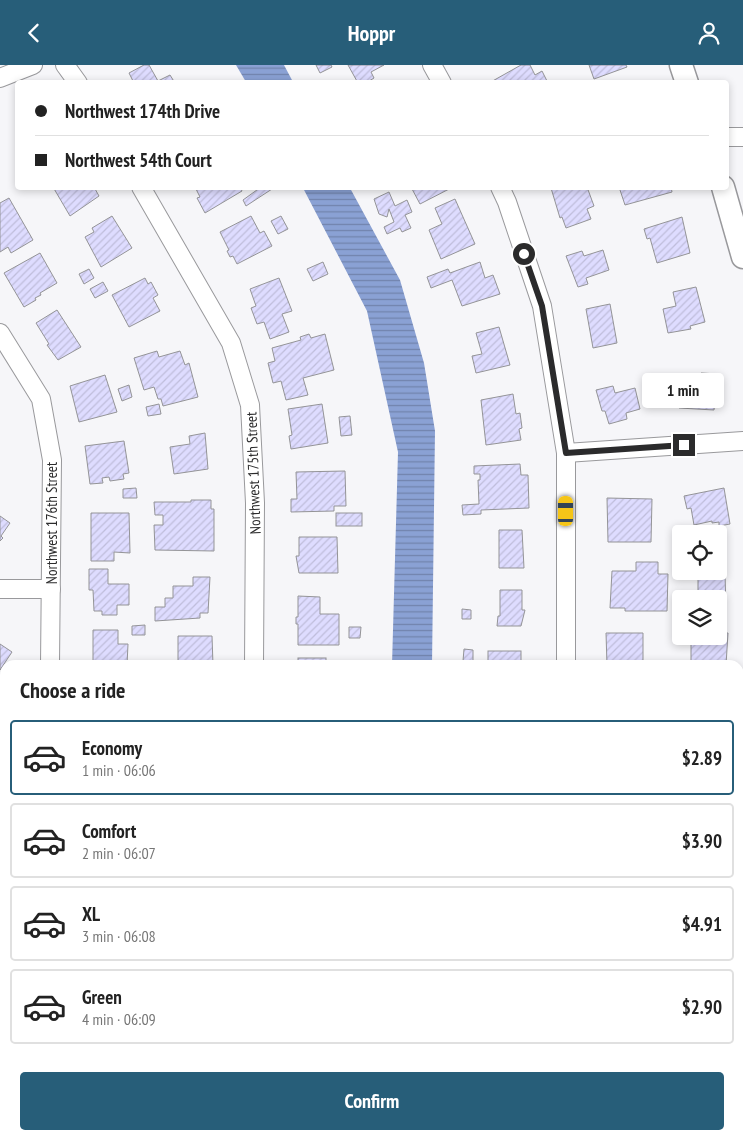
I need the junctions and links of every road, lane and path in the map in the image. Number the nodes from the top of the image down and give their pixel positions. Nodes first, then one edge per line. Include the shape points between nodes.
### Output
1 (33, 65) edge
2 (65, 65) edge
3 (432, 65) edge
4 (681, 65) edge
5 (0, 77) edge
6 (76, 80) edge
7 (440, 80) edge
8 (686, 80) edge
9 (729, 137) edge
10 (743, 137) edge
11 (143, 190) edge
12 (501, 190) edge
13 (724, 190) edge
14 (743, 257) edge
15 (0, 333) edge
16 (743, 441) edge
17 (566, 453) junction
18 (0, 589) edge
19 (52, 589) junction
20 (50, 660) edge
21 (254, 660) edge
22 (566, 660) edge

1 - 5 street
2 - 6 street
3 - 7 street
4 - 8 street
9 - 10 street
11 - 21 street, Northwest 175th Street via 231,343 250,405 256,503
12 - 17 street via 542,306
13 - 14 street
15 - 19 street, Northwest 176th Street via 41,399 52,461
16 - 17 street
17 - 22 street
18 - 19 street
19 - 20 street, Northwest 176th Street

